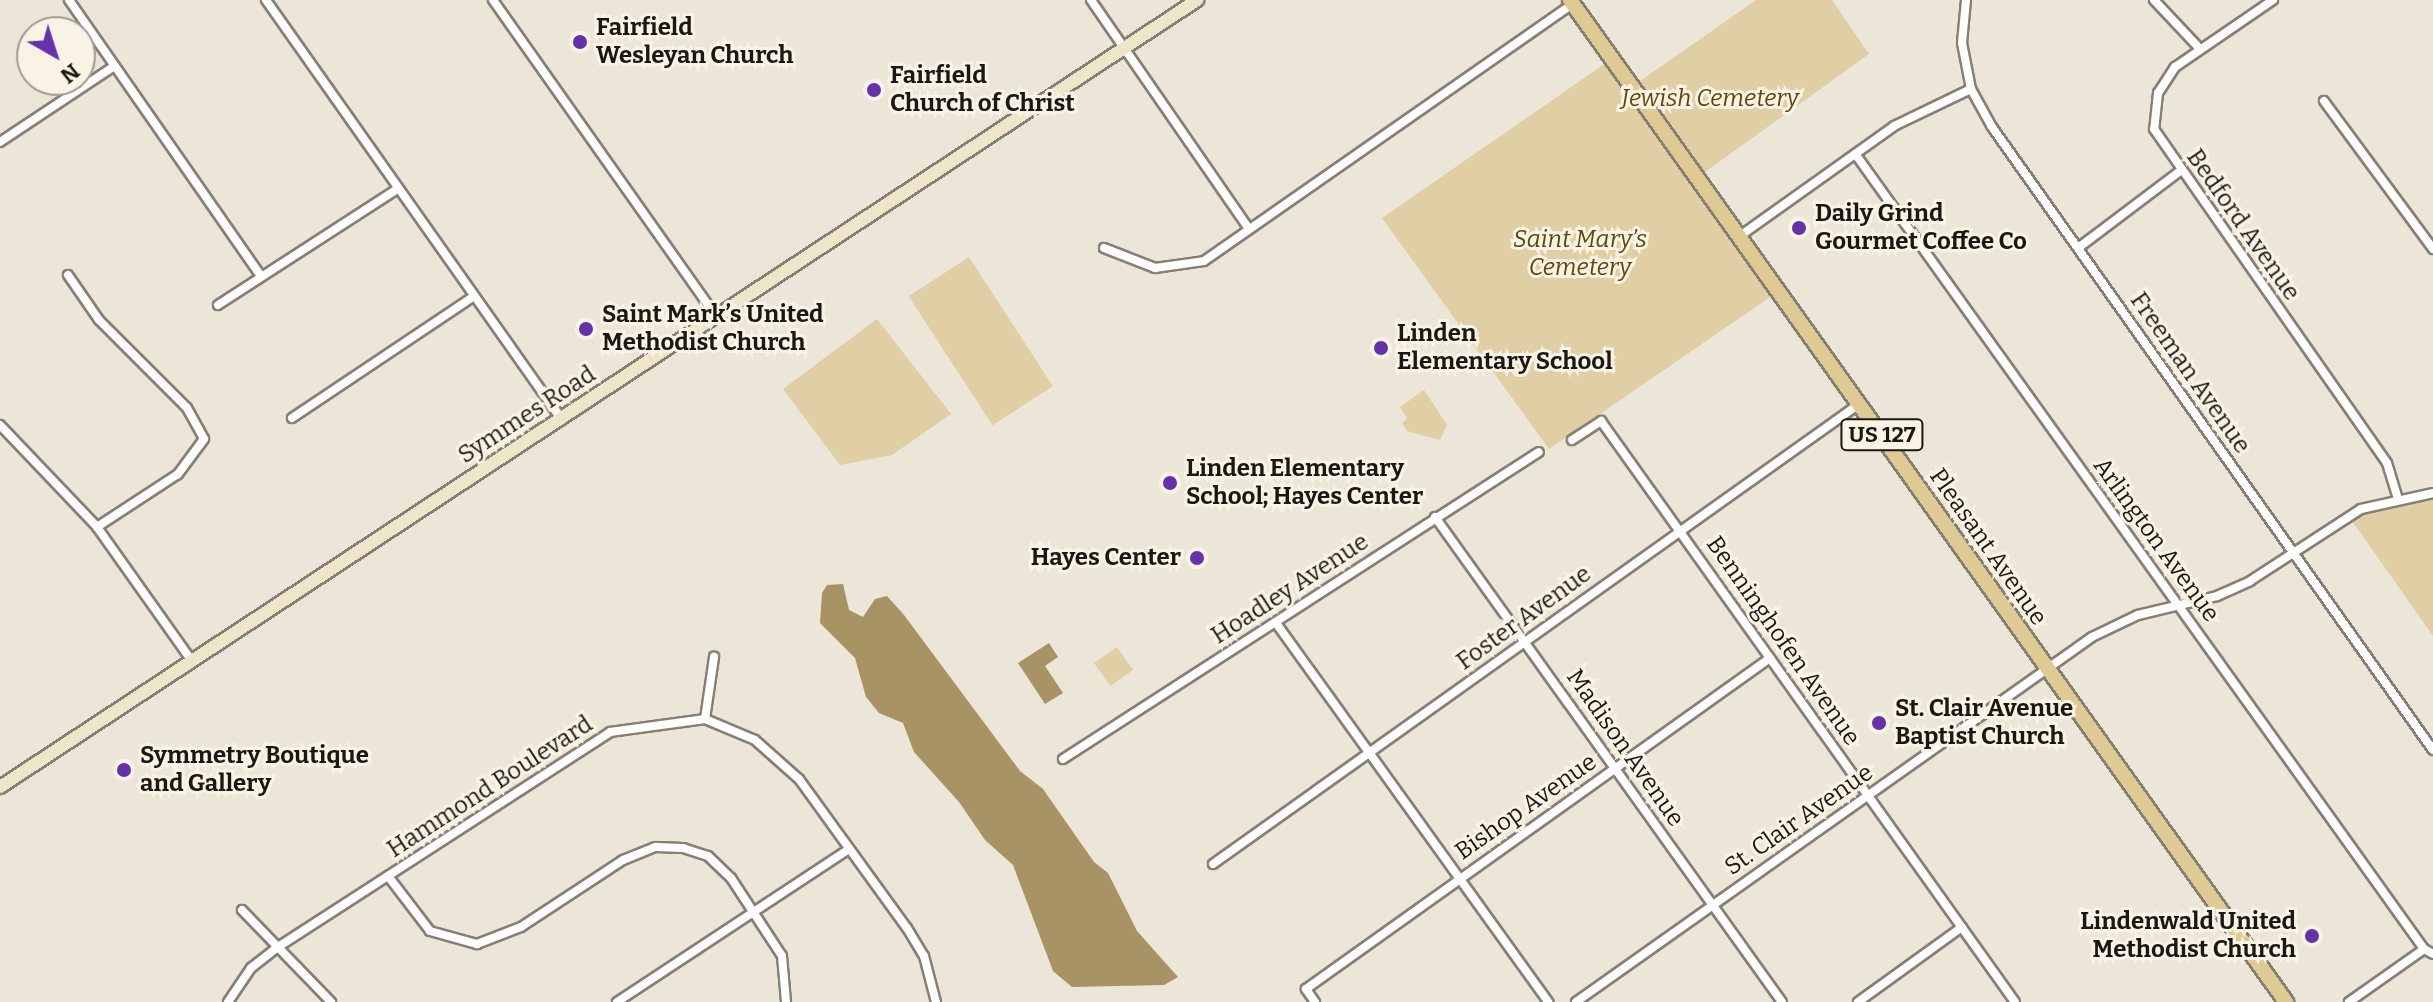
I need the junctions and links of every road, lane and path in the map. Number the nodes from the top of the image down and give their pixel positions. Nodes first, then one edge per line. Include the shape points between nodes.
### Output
1 (69, 0) edge
2 (266, 0) edge
3 (493, 0) edge
4 (1091, 0) edge
5 (1197, 0) edge
6 (2154, 0) edge
7 (2273, 0) edge
8 (1573, 1) edge
9 (1962, 1) edge
10 (1124, 47) junction
11 (2200, 49) junction
12 (113, 67) junction
13 (1971, 89) junction
14 (2324, 101) dead end
15 (0, 142) edge
16 (1856, 155) junction
17 (2179, 172) junction
18 (396, 190) junction
19 (1249, 229) junction
20 (1740, 236) junction
21 (1104, 248) dead end
22 (2078, 248) junction
23 (2433, 249) edge
24 (68, 275) dead end
25 (261, 276) junction
26 (473, 297) junction
27 (218, 305) dead end
28 (716, 316) junction
29 (1860, 403) junction
30 (292, 418) dead end
31 (562, 420) junction
32 (0, 425) edge
33 (1572, 440) dead end
34 (1539, 452) dead end
35 (2433, 493) edge
36 (2398, 500) junction
37 (1435, 517) junction
38 (97, 527) junction
39 (1681, 530) junction
40 (2291, 552) junction
41 (2177, 603) junction
42 (1276, 623) junction
43 (1525, 640) junction
44 (714, 657) dead end
45 (1770, 658) junction
46 (191, 660) junction
47 (2048, 668) junction
48 (705, 719) junction
49 (2433, 750) edge
50 (1370, 754) junction
51 (1063, 759) dead end
52 (1615, 769) junction
53 (0, 787) edge
54 (1869, 796) junction
55 (849, 849) junction
56 (1213, 864) dead end
57 (388, 876) junction
58 (1458, 879) junction
59 (1713, 906) junction
60 (242, 910) dead end
61 (753, 914) junction
62 (1962, 927) junction
63 (275, 949) junction
64 (2424, 949) junction
65 (2433, 954) edge
66 (228, 1002) edge
67 (331, 1002) edge
68 (617, 1002) edge
69 (786, 1002) edge
70 (936, 1002) edge
71 (1315, 1002) edge
72 (1548, 1002) edge
73 (1576, 1002) edge
74 (1782, 1002) edge
75 (1858, 1002) edge
76 (2015, 1002) edge
77 (2286, 1002) edge
78 (2349, 1002) edge

1 - 12 street
2 - 18 street
3 - 28 street
4 - 10 street
5 - 10 main road, Symmes Road
6 - 11 street
7 - 11 street, Bedford Avenue
8 - 19 street
8 - 20 main road, Pleasant Avenue / US 127
9 - 13 street, Freeman Avenue via 1962,43
10 - 19 street
10 - 28 main road, Symmes Road
11 - 17 street, Bedford Avenue via 2175,67 2158,93 2154,129
12 - 15 street
12 - 25 street
13 - 16 street via 1939,101
13 - 22 street, Freeman Avenue
14 - 23 street
16 - 20 street
16 - 41 street, Arlington Avenue
17 - 22 street
17 - 36 street, Bedford Avenue via 2387,463
18 - 25 street
18 - 26 street
19 - 21 street via 1204,261 1170,270 1133,262
20 - 29 main road, Pleasant Avenue / US 127
22 - 40 street, Freeman Avenue
24 - 38 street via 99,320 187,408 204,439 178,474
25 - 27 street
26 - 30 street
26 - 31 street
28 - 31 main road, Symmes Road
29 - 39 street, Foster Avenue
29 - 47 main road, Pleasant Avenue / US 127
31 - 46 main road, Symmes Road
32 - 38 street
33 - 39 street, Benninghofen Avenue via 1601,421
34 - 37 street, Hoadley Avenue
35 - 36 street, St. Clair Avenue
36 - 40 street, St. Clair Avenue via 2343,517
37 - 42 street, Hoadley Avenue
37 - 43 street, Madison Avenue
38 - 46 street
39 - 43 street, Foster Avenue
39 - 45 street, Benninghofen Avenue
40 - 41 street, St. Clair Avenue via 2217,596
40 - 49 street, Freeman Avenue
41 - 47 street, St. Clair Avenue via 2115,625
41 - 64 street, Arlington Avenue
42 - 50 street
42 - 51 street, Hoadley Avenue
43 - 50 street, Foster Avenue
43 - 52 street, Madison Avenue
44 - 48 street
45 - 52 street, Bishop Avenue
45 - 54 street, Benninghofen Avenue
46 - 53 main road, Symmes Road
47 - 54 street, St. Clair Avenue
47 - 77 main road, Pleasant Avenue / US 127
48 - 55 street via 777,757
48 - 57 street, Hammond Boulevard via 610,732
50 - 56 street, Foster Avenue
50 - 58 street
52 - 58 street, Bishop Avenue
52 - 59 street, Madison Avenue
54 - 59 street, St. Clair Avenue
54 - 62 street, Benninghofen Avenue
55 - 61 street
55 - 70 street via 924,956
57 - 61 street via 430,931 477,944 521,927 623,860 656,847 708,856 731,878
57 - 63 street, Hammond Boulevard
58 - 71 street, Bishop Avenue via 1306,989
58 - 72 street
59 - 73 street, St. Clair Avenue
59 - 74 street, Madison Avenue
60 - 63 street
61 - 68 street
61 - 69 street via 782,956
62 - 75 street
62 - 76 street, Benninghofen Avenue
63 - 66 street, Hammond Boulevard via 251,968
63 - 67 street
64 - 65 street
64 - 78 street

